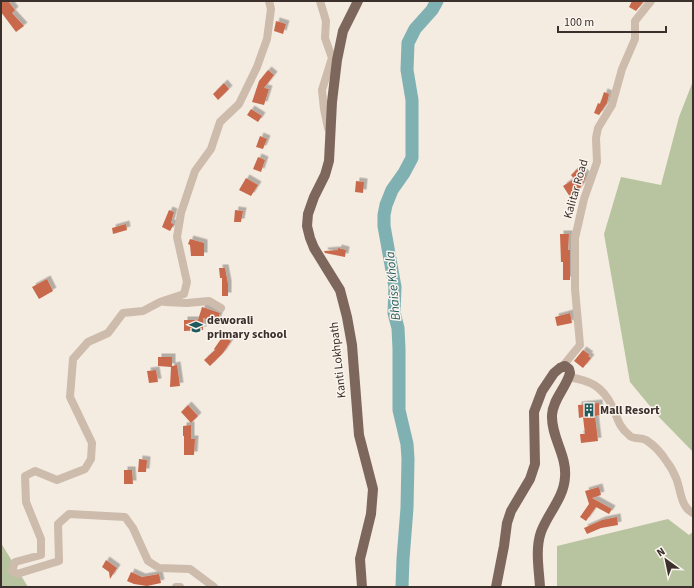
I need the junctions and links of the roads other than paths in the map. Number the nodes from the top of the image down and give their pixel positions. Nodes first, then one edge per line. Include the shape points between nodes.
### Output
1 (269, 1) edge
2 (320, 1) edge
3 (358, 1) edge
4 (651, 1) edge
5 (331, 138) junction
6 (160, 302) junction
7 (222, 308) dead end
8 (562, 366) junction
9 (569, 377) junction
10 (693, 513) edge
11 (176, 587) edge
12 (180, 587) edge
13 (214, 587) edge
14 (362, 587) edge
15 (496, 587) edge
16 (540, 587) edge

1 - 6 street via 271,9 268,39 257,68 239,104 220,122 211,149 195,171 181,213 176,237 187,282 184,294
2 - 5 street via 332,58 322,90
3 - 5 main road, Kanti Lokhpath via 343,31 337,60
4 - 8 street, Kalitar Road via 635,21 635,40 622,69 612,105 598,128 597,162 584,199 575,238 575,289 580,345
5 - 14 main road, Kanti Lokhpath via 330,161 314,197 307,226 314,248 340,290 352,345 359,435 373,489 371,514 360,559
6 - 7 street via 209,301
6 - 13 street via 143,311 123,313 108,334 88,342 73,359 70,397 92,443 91,459 85,469 57,480 35,471 25,476 26,502 41,539 40,555 15,562 12,571 17,574 59,561 58,524 69,514 125,517 148,561 159,568 190,569
8 - 9 main road via 569,369
8 - 15 main road via 546,385 534,412 535,464 507,523
9 - 10 street via 586,380 600,388 612,406 621,428 631,437 645,440 655,448 677,478 683,502
9 - 16 main road via 555,402 552,414 555,434 566,467 563,490 540,534
11 - 12 street

